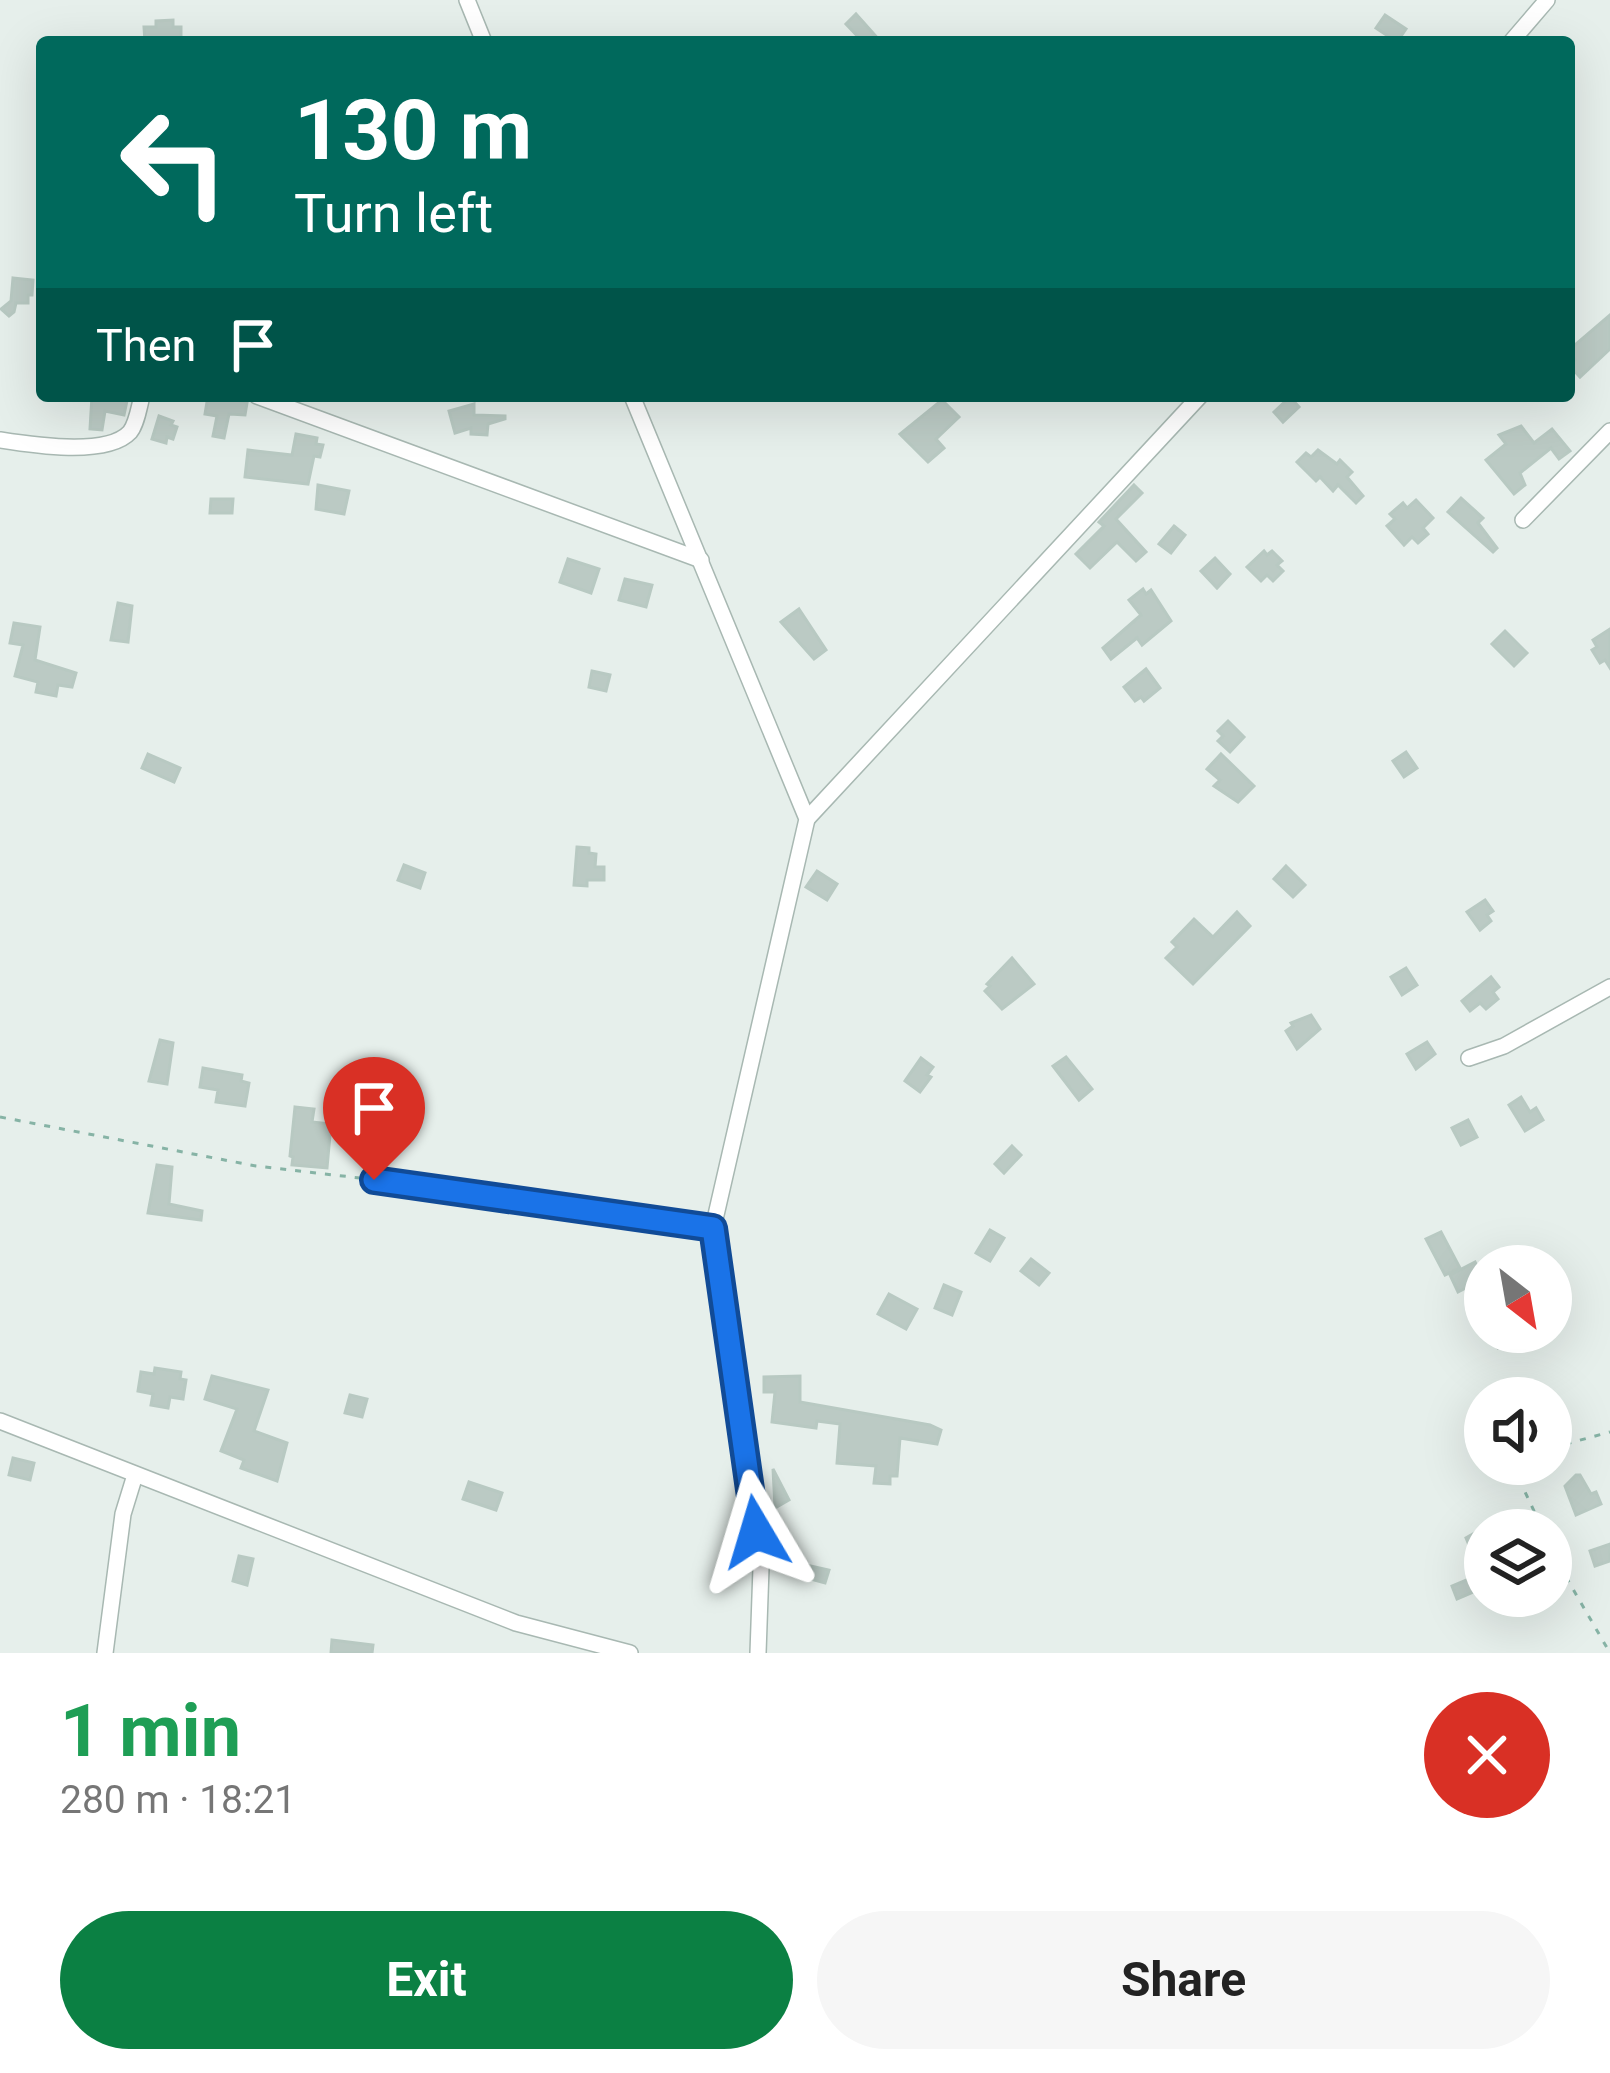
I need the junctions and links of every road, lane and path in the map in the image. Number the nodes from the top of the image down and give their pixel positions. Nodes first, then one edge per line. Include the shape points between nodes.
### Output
1 (467, 0) edge
2 (1547, 0) edge
3 (482, 36) edge
4 (1515, 36) edge
5 (140, 402) edge
6 (273, 402) edge
7 (635, 402) edge
8 (1194, 402) edge
9 (1610, 431) edge
10 (0, 440) edge
11 (1523, 520) dead end
12 (701, 560) junction
13 (807, 819) junction
14 (1610, 987) edge
15 (1469, 1058) dead end
16 (0, 1118) edge
17 (374, 1180) joint
18 (713, 1228) junction
19 (0, 1421) edge
20 (1610, 1432) edge
21 (1572, 1442) edge
22 (135, 1475) junction
23 (1572, 1587) edge
24 (1610, 1652) edge
25 (105, 1653) edge
26 (630, 1653) edge
27 (758, 1653) edge

1 - 3 street
2 - 4 street
5 - 10 street via 134,427 115,441 84,447
6 - 12 street
7 - 12 street
8 - 13 street
9 - 11 street
12 - 13 street
13 - 18 street
14 - 15 street
16 - 17 path
17 - 18 street
18 - 27 street via 761,1568
19 - 22 street
20 - 21 path
22 - 25 street
22 - 26 street via 516,1623
23 - 24 path

